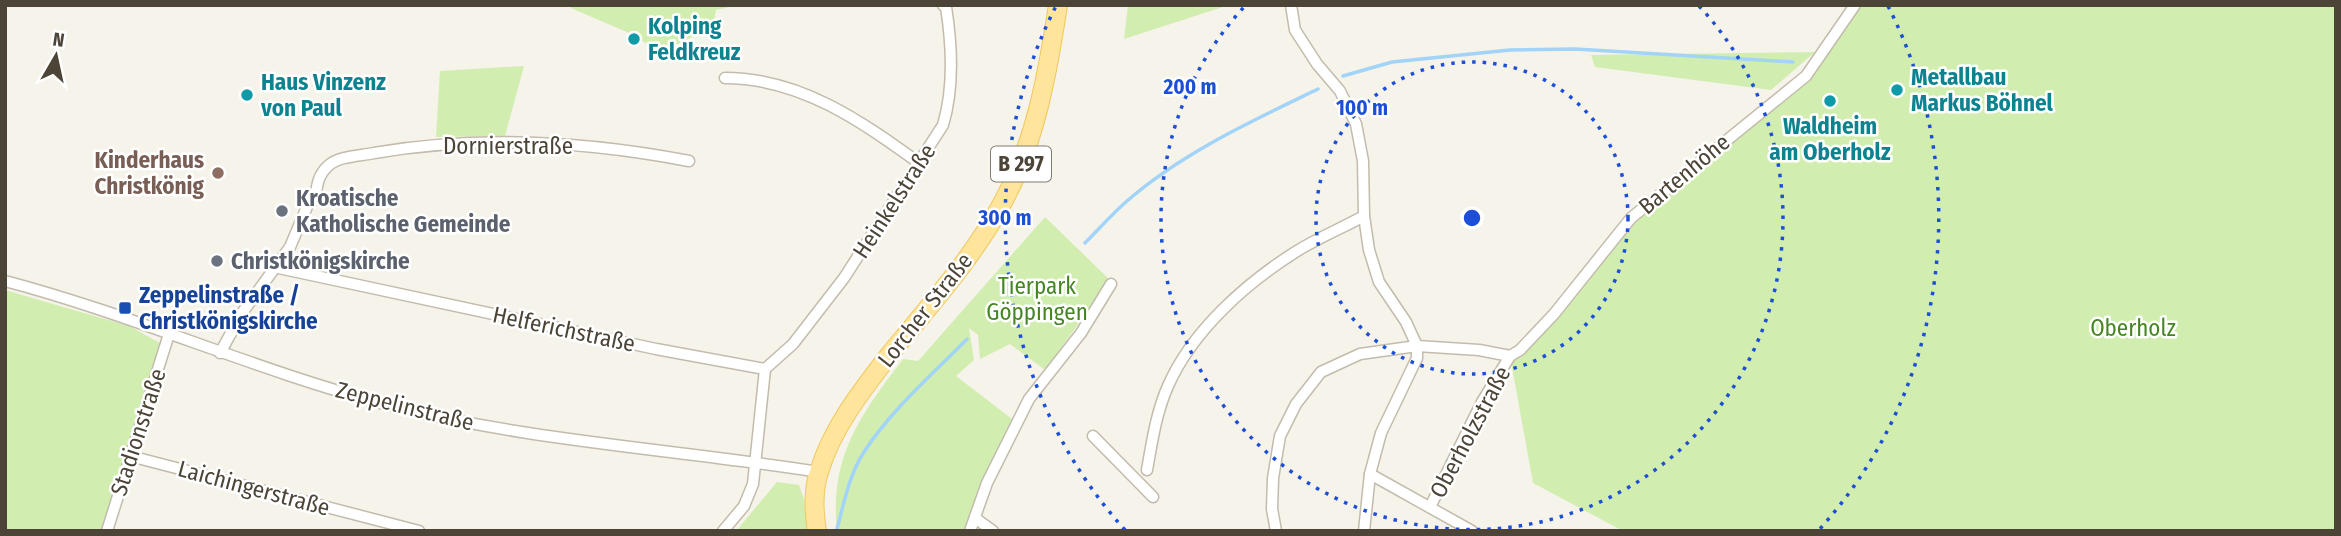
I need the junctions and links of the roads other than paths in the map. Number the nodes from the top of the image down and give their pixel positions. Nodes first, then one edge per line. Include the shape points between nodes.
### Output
1 (943, 5) edge
2 (1058, 5) edge
3 (1291, 5) edge
4 (1856, 5) edge
5 (725, 78) dead end
6 (689, 161) dead end
7 (919, 163) junction
8 (1364, 216) junction
9 (274, 267) junction
10 (5, 281) edge
11 (1111, 284) dead end
12 (169, 334) junction
13 (1417, 346) junction
14 (220, 353) junction
15 (1515, 353) junction
16 (765, 369) junction
17 (1093, 436) dead end
18 (130, 456) junction
19 (755, 461) junction
20 (1147, 470) dead end
21 (819, 472) junction
22 (1370, 474) junction
23 (1153, 497) dead end
24 (1430, 507) junction
25 (975, 518) junction
26 (107, 531) edge
27 (419, 531) edge
28 (723, 531) edge
29 (817, 531) edge
30 (970, 531) edge
31 (993, 531) edge
32 (1276, 531) edge
33 (1364, 531) edge
34 (1472, 531) edge

1 - 7 street, Heinkelstraße via 950,34 949,103 943,125
2 - 21 main road, Lorcher Straße / B 297 via 1038,110 1021,165 1004,200 968,257 860,391
3 - 8 street via 1295,30 1340,91 1356,124 1363,161
4 - 15 street, Bartenhöhe via 1806,76 1631,218 1554,314
5 - 7 street via 761,80 815,97 865,124
6 - 9 street, Dornierstraße via 565,144 487,143 414,146 344,159 328,165 318,180 315,201 309,202 290,247
7 - 16 street, Heinkelstraße via 844,278 793,344
8 - 13 street via 1379,282
8 - 20 street via 1296,251 1212,321 1168,385 1157,414
9 - 14 street
9 - 16 street, Helferichstraße
10 - 12 street, Zeppelinstraße
11 - 25 street via 1081,333 1029,400 987,483
12 - 14 street, Zeppelinstraße
12 - 18 street, Stadionstraße
13 - 15 street
13 - 22 street via 1417,358 1381,433
13 - 32 street via 1360,354 1321,372 1296,404 1280,436 1273,478
14 - 19 street, Zeppelinstraße via 385,404 482,425
15 - 24 street, Oberholzstraße via 1482,402
16 - 19 street
17 - 23 street
18 - 26 street, Stadionstraße
18 - 27 street, Laichingerstraße
19 - 21 street, Zeppelinstraße
19 - 28 street via 753,484 744,506
21 - 29 main road, Lorcher Straße / B 297
22 - 24 street
22 - 33 street
24 - 34 street
25 - 30 street
25 - 31 street

